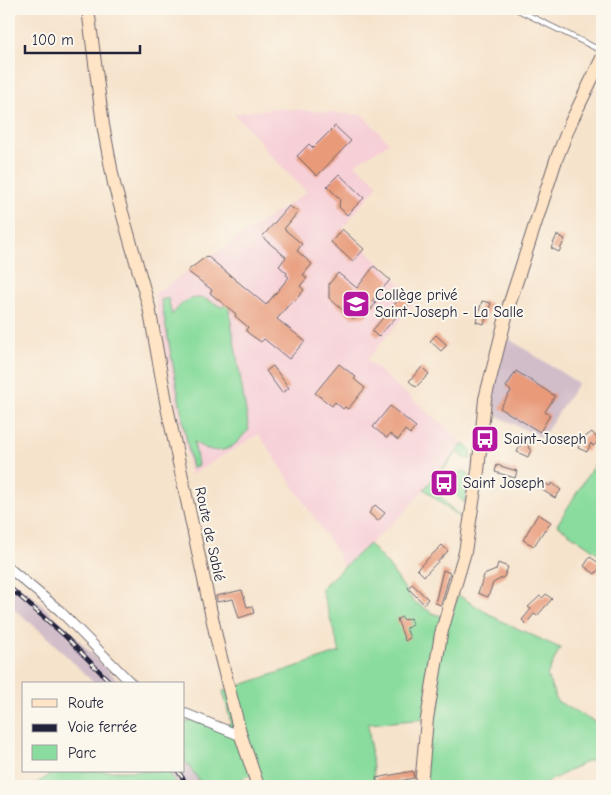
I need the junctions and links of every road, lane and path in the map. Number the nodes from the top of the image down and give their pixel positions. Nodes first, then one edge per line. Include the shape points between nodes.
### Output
1 (88, 9) edge
2 (516, 9) edge
3 (602, 50) edge
4 (602, 58) edge
5 (9, 568) edge
6 (130, 682) edge
7 (185, 713) edge
8 (241, 736) junction
9 (258, 786) edge
10 (421, 786) edge

1 - 8 main road, Route de Sablé via 100,107 114,184 144,284 166,407
2 - 3 lane
4 - 10 main road via 556,160 509,305 485,399 465,552 441,634 427,718
5 - 6 street via 59,610
7 - 8 street
8 - 9 main road, Route de Sablé

